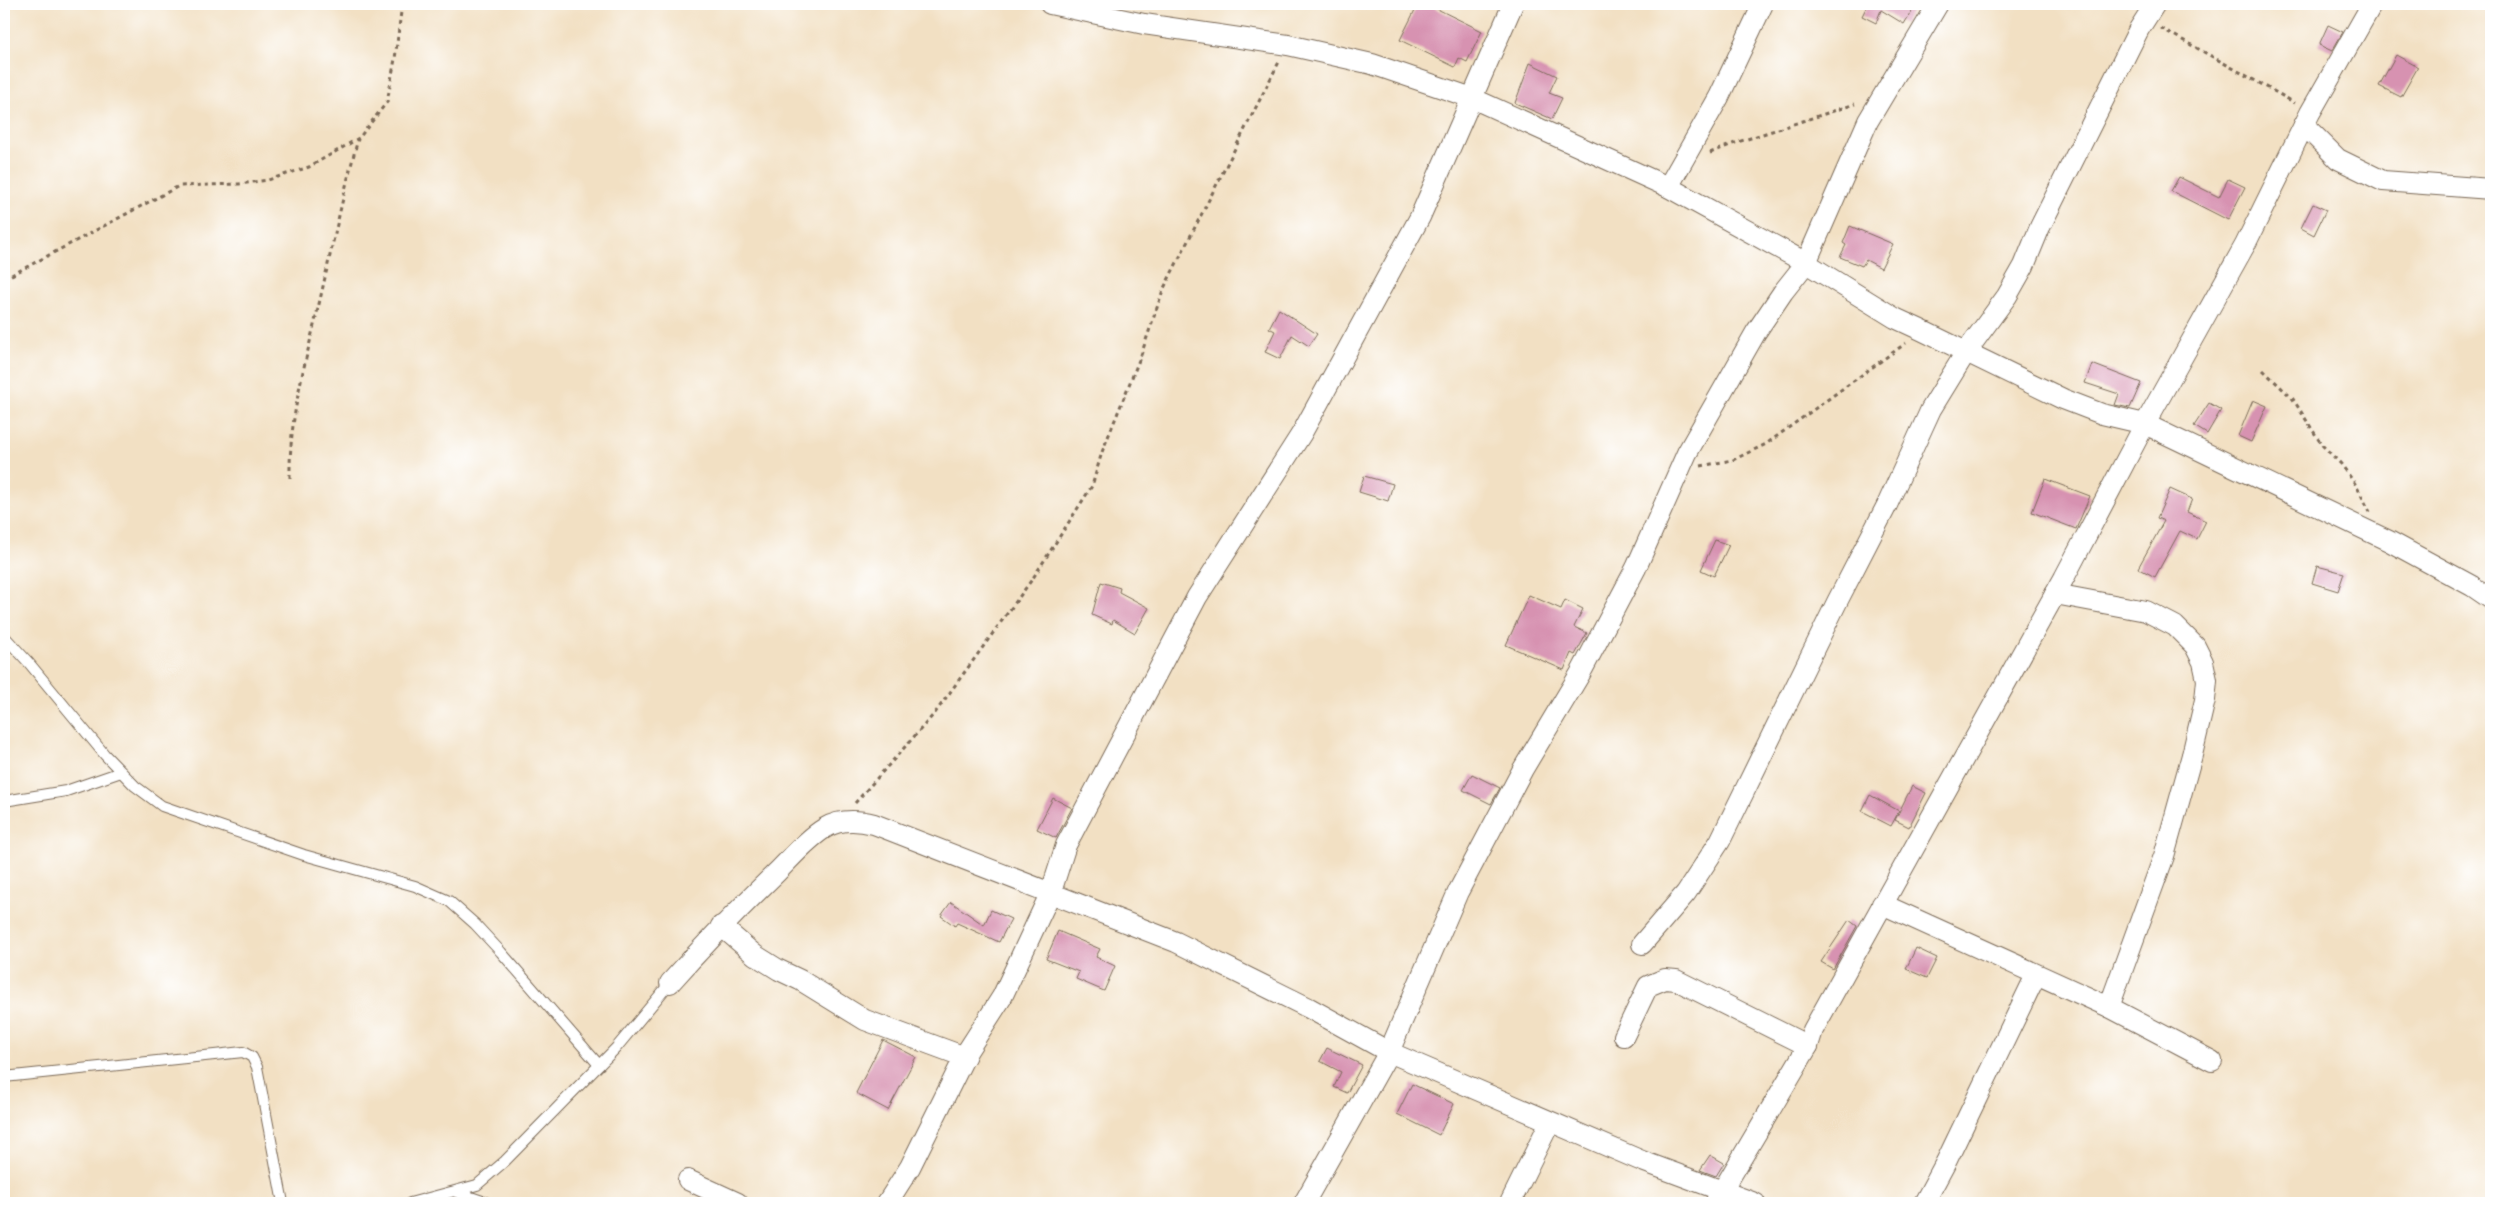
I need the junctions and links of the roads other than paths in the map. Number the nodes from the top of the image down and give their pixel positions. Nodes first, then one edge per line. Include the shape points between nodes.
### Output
1 (1050, 4) edge
2 (1513, 4) edge
3 (1763, 4) edge
4 (1938, 4) edge
5 (2372, 4) edge
6 (2150, 12) edge
7 (1472, 98) junction
8 (2307, 119) junction
9 (1668, 187) junction
10 (2491, 189) edge
11 (1806, 263) junction
12 (1966, 352) junction
13 (2145, 424) junction
14 (2055, 594) junction
15 (2491, 599) edge
16 (4, 636) edge
17 (122, 772) junction
18 (4, 801) edge
19 (1051, 892) junction
20 (1882, 904) junction
21 (721, 926) junction
22 (1642, 944) dead end
23 (2036, 975) junction
24 (670, 983) joint
25 (2109, 1007) junction
26 (1624, 1036) dead end
27 (1808, 1046) junction
28 (1389, 1052) junction
29 (965, 1057) junction
30 (2212, 1061) dead end
31 (599, 1065) junction
32 (4, 1077) edge
33 (1550, 1122) junction
34 (688, 1180) dead end
35 (456, 1192) junction
36 (1718, 1197) edge
37 (283, 1203) edge
38 (410, 1203) edge
39 (488, 1203) edge
40 (738, 1203) edge
41 (887, 1203) edge
42 (1304, 1203) edge
43 (1510, 1203) edge
44 (1755, 1203) edge
45 (1924, 1203) edge

1 - 7 street via 1144,24 1288,45 1372,64
2 - 7 street
3 - 9 street
4 - 11 street via 1868,121
5 - 8 street
6 - 12 street via 2057,193 2024,266 2007,296
7 - 9 street
7 - 19 street via 1420,217 1302,433 1196,597 1158,674 1092,793 1066,845
8 - 10 street via 2338,159 2383,181
8 - 13 street via 2233,269
9 - 11 street
11 - 12 street via 1895,318
11 - 28 street via 1756,332 1688,453 1636,568 1458,892
12 - 13 street via 2063,399 2102,414
12 - 22 street via 1931,409 1888,504 1720,841 1686,893
13 - 14 street
13 - 15 street via 2375,535
14 - 20 street
14 - 25 street via 2146,611 2175,626 2195,646 2207,680 2192,755 2164,856
16 - 17 lane
17 - 18 lane via 66,791
17 - 31 lane via 162,806 304,855 415,886 449,901 495,945
19 - 21 street via 874,824 845,821 826,828 809,841
19 - 28 street via 1176,942
19 - 29 street via 1002,997
20 - 23 street
20 - 27 street via 1812,1030
21 - 24 street
21 - 29 street via 756,955 865,1020
23 - 25 street
23 - 45 street
24 - 31 lane
25 - 30 street
26 - 27 street via 1648,986 1665,979 1676,980
27 - 36 street
28 - 33 street
28 - 42 street
29 - 41 street via 910,1167
31 - 35 lane via 505,1161 477,1185
32 - 37 lane via 243,1052 252,1057 257,1067
33 - 36 street
33 - 43 street
34 - 40 street
35 - 38 lane
35 - 39 lane
36 - 44 street

